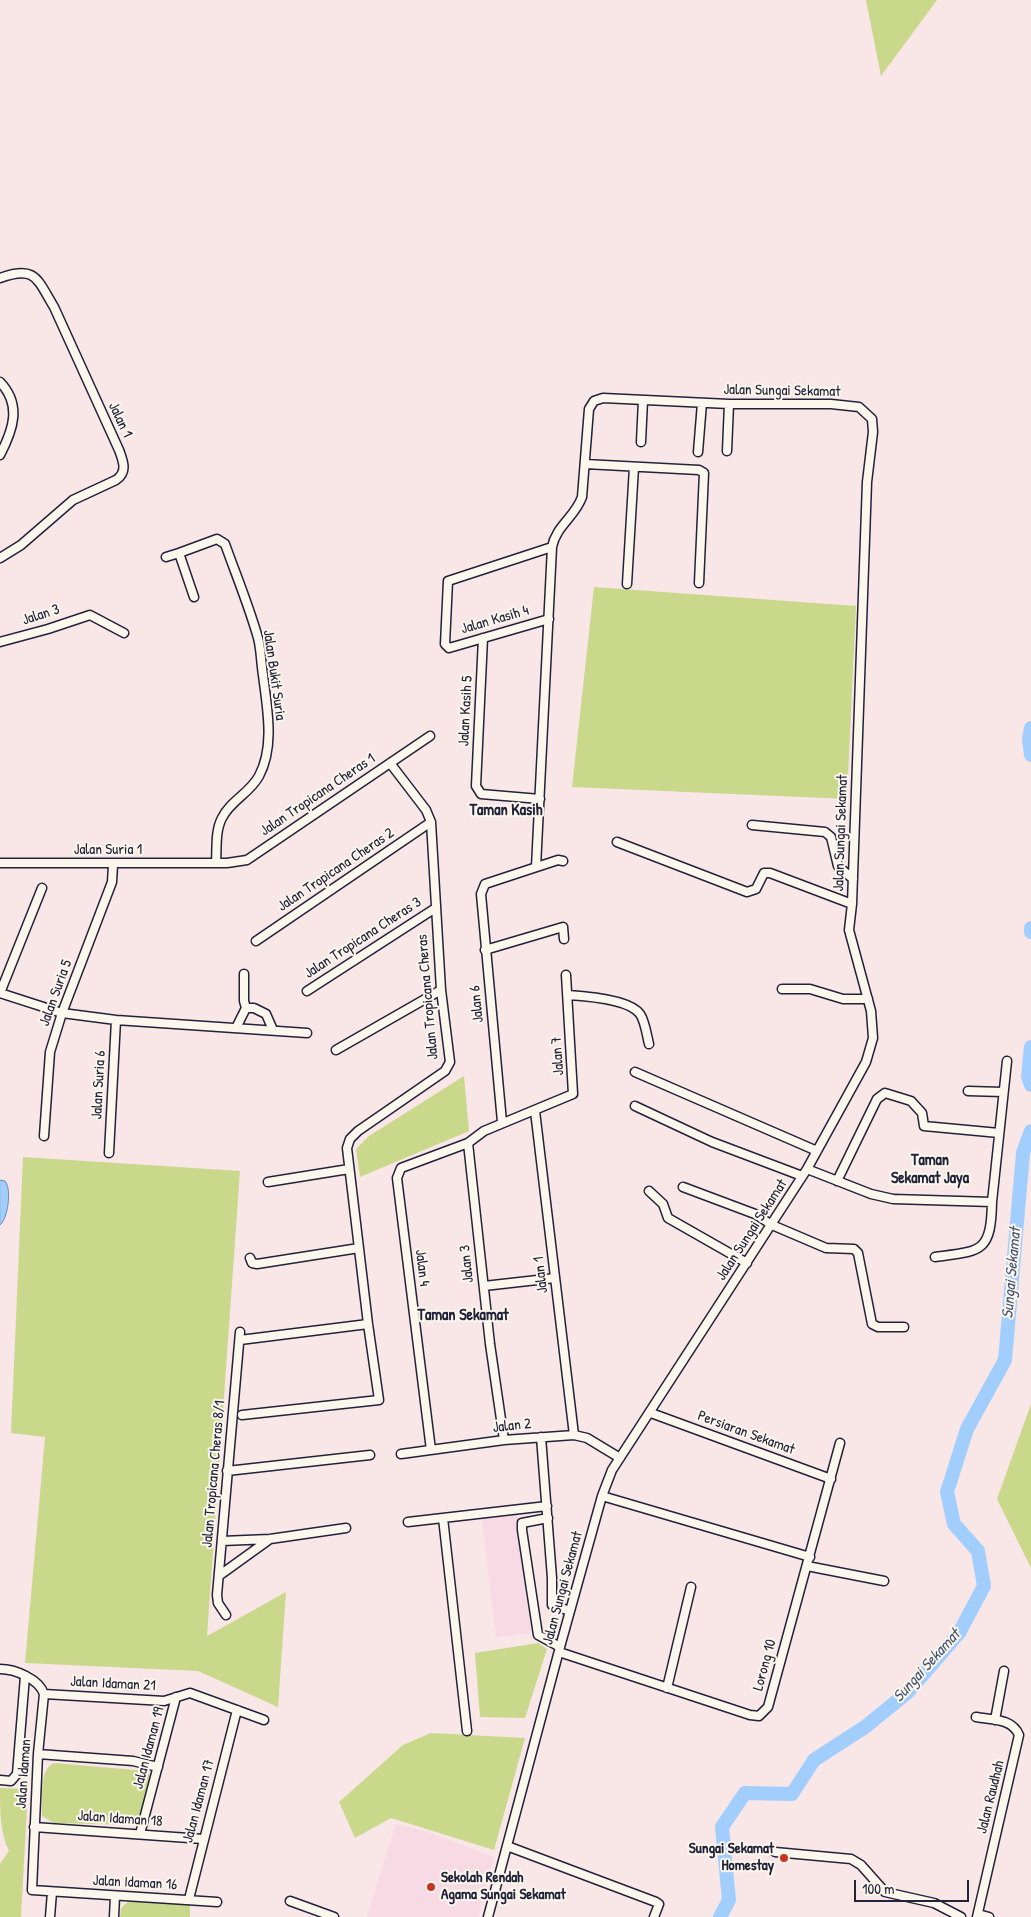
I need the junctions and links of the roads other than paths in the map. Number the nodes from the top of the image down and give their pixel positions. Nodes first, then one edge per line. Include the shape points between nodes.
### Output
1 (0, 278) edge
2 (0, 382) edge
3 (643, 400) junction
4 (702, 402) junction
5 (728, 404) junction
6 (641, 442) dead end
7 (727, 451) dead end
8 (698, 452) dead end
9 (0, 455) edge
10 (585, 464) junction
11 (634, 467) junction
12 (552, 547) junction
13 (179, 553) junction
14 (166, 557) dead end
15 (0, 558) edge
16 (699, 583) dead end
17 (627, 584) dead end
18 (194, 597) dead end
19 (548, 619) junction
20 (124, 633) dead end
21 (483, 638) junction
22 (0, 642) edge
23 (430, 736) dead end
24 (390, 763) junction
25 (540, 798) junction
26 (431, 822) junction
27 (752, 825) dead end
28 (616, 842) dead end
29 (563, 861) dead end
30 (0, 863) edge
31 (216, 863) junction
32 (113, 865) junction
33 (536, 867) junction
34 (853, 879) junction
35 (42, 888) dead end
36 (852, 904) junction
37 (434, 909) junction
38 (564, 939) dead end
39 (256, 941) dead end
40 (485, 950) junction
41 (244, 974) dead end
42 (566, 974) dead end
43 (782, 989) dead end
44 (440, 990) junction
45 (307, 991) dead end
46 (0, 993) edge
47 (568, 995) junction
48 (868, 999) junction
49 (246, 1008) junction
50 (62, 1013) junction
51 (116, 1020) junction
52 (236, 1028) junction
53 (273, 1030) junction
54 (307, 1033) dead end
55 (649, 1044) dead end
56 (336, 1050) dead end
57 (1007, 1061) dead end
58 (635, 1072) dead end
59 (968, 1091) dead end
60 (1004, 1092) junction
61 (635, 1106) dead end
62 (535, 1111) junction
63 (502, 1122) junction
64 (1000, 1133) junction
65 (44, 1136) dead end
66 (468, 1143) junction
67 (818, 1151) junction
68 (109, 1153) dead end
69 (807, 1169) junction
70 (349, 1170) junction
71 (802, 1176) junction
72 (837, 1181) junction
73 (268, 1182) dead end
74 (683, 1187) dead end
75 (649, 1192) dead end
76 (992, 1202) junction
77 (772, 1225) junction
78 (359, 1248) junction
79 (935, 1257) dead end
80 (250, 1258) dead end
81 (747, 1264) junction
82 (555, 1278) junction
83 (484, 1286) junction
84 (368, 1324) junction
85 (904, 1327) dead end
86 (651, 1413) junction
87 (242, 1415) dead end
88 (574, 1435) junction
89 (541, 1437) junction
90 (504, 1440) junction
91 (840, 1444) dead end
92 (431, 1450) junction
93 (401, 1454) dead end
94 (370, 1455) dead end
95 (620, 1458) junction
96 (227, 1471) junction
97 (830, 1479) junction
98 (602, 1496) junction
99 (547, 1506) junction
100 (443, 1518) junction
101 (548, 1518) junction
102 (408, 1522) dead end
103 (346, 1528) dead end
104 (270, 1539) junction
105 (222, 1540) junction
106 (810, 1557) junction
107 (807, 1566) junction
108 (220, 1575) junction
109 (884, 1581) dead end
110 (691, 1587) dead end
111 (570, 1611) junction
112 (226, 1615) dead end
113 (560, 1649) junction
114 (0, 1668) edge
115 (1004, 1671) dead end
116 (25, 1676) junction
117 (667, 1688) junction
118 (44, 1694) junction
119 (176, 1697) junction
120 (238, 1710) junction
121 (976, 1717) dead end
122 (264, 1720) dead end
123 (995, 1720) junction
124 (467, 1731) dead end
125 (38, 1754) junction
126 (158, 1767) junction
127 (0, 1780) edge
128 (34, 1827) junction
129 (140, 1834) junction
130 (203, 1839) junction
131 (507, 1846) junction
132 (775, 1852) dead end
133 (52, 1892) junction
134 (115, 1896) junction
135 (190, 1899) junction
136 (290, 1901) dead end
137 (217, 1902) dead end
138 (977, 1916) edge
139 (50, 1917) edge
140 (114, 1917) edge
141 (334, 1917) edge
142 (488, 1917) edge
143 (654, 1917) edge
144 (962, 1917) edge
145 (989, 1917) edge

1 - 15 street, Jalan 1 via 22,272 32,274 41,286 54,307 119,450 124,470 116,480 73,500 22,545
2 - 9 street via 11,397 14,414 12,432
3 - 4 street, Jalan Sungai Sekamat
3 - 6 street
3 - 10 street, Jalan Sungai Sekamat via 603,398 594,402 589,409
4 - 5 street, Jalan Sungai Sekamat
4 - 8 street
5 - 7 street
5 - 34 street, Jalan Sungai Sekamat via 860,407 872,419
10 - 11 street
10 - 12 street, Jalan Sungai Sekamat via 578,510 557,531
11 - 16 street via 699,470 704,473
11 - 17 street
12 - 19 street, Jalan Sungai Sekamat
12 - 21 street, Jalan Kasih 4 via 448,580 445,644 449,648
13 - 14 street
13 - 18 street
13 - 31 street, Jalan Bukit Suria via 217,539 225,544 258,639 264,687 266,758 248,792 222,818
19 - 21 street, Jalan Kasih 4
19 - 25 street, Jalan Sungai Sekamat
20 - 22 street, Jalan 3 via 90,615
21 - 25 street, Jalan Kasih 5 via 476,786 481,794
23 - 24 street, Jalan Tropicana Cheras 1
24 - 26 street, Jalan Tropicana Cheras via 426,810
24 - 31 street, Jalan Tropicana Cheras 1 via 248,860
25 - 33 street, Jalan Sungai Sekamat
26 - 37 street, Jalan Tropicana Cheras
26 - 39 street, Jalan Tropicana Cheras 2
27 - 34 street via 825,832 831,837 838,866
28 - 36 street via 747,892 756,889 764,873 770,873
29 - 33 street
30 - 32 street, Jalan Suria 1
31 - 32 street, Jalan Suria 1
32 - 50 street, Jalan Suria 5 via 112,882
33 - 40 street, Jalan 6 via 485,884 481,894
34 - 36 street, Jalan Sungai Sekamat
35 - 46 street
36 - 48 street, Jalan Sungai Sekamat via 849,930
37 - 44 street, Jalan Tropicana Cheras
37 - 45 street, Jalan Tropicana Cheras 3
38 - 40 street via 563,928
40 - 63 street, Jalan 6
41 - 49 street
42 - 47 street, Jalan 7
43 - 48 street via 810,989 843,999
44 - 56 street
44 - 70 street, Jalan Tropicana Cheras via 450,1062 445,1072 354,1135 347,1148
46 - 50 street
47 - 55 street via 596,997 634,1008 641,1015
47 - 62 street, Jalan 7 via 573,1094
48 - 67 street, Jalan Sungai Sekamat via 873,1038 866,1062
49 - 52 street
49 - 53 street via 266,1014
50 - 51 street
50 - 65 street, Jalan Suria 5 via 50,1052
51 - 52 street
51 - 68 street, Jalan Suria 6
52 - 53 street
53 - 54 street
57 - 60 street
58 - 67 street
59 - 60 street
60 - 64 street
61 - 71 street via 712,1142
62 - 63 street
62 - 82 street, Jalan 1
63 - 66 street
64 - 72 street via 924,1126 922,1113 911,1101 890,1093 882,1094
64 - 76 street
66 - 83 street, Jalan 3
66 - 92 street, Jalan 4 via 401,1168 397,1178
67 - 69 street, Jalan Sungai Sekamat
69 - 71 street, Jalan Sungai Sekamat
69 - 72 street
70 - 73 street
70 - 78 street, Jalan Tropicana Cheras
71 - 77 street, Jalan Sungai Sekamat
72 - 76 street via 893,1199
74 - 77 street via 754,1214
75 - 81 street via 664,1204 668,1218
76 - 79 street via 989,1234 979,1248
77 - 81 street, Jalan Sungai Sekamat
77 - 85 street via 826,1248 854,1249 858,1253 872,1324
78 - 80 street via 257,1264
78 - 84 street, Jalan Tropicana Cheras
81 - 86 street, Jalan Sungai Sekamat
82 - 83 street
82 - 88 street, Jalan 1
83 - 90 street, Jalan 3
84 - 87 street, Jalan Tropicana Cheras via 379,1400
84 - 96 street, Jalan Tropicana Cheras 8/1 via 240,1336
86 - 95 street, Jalan Sungai Sekamat
86 - 97 street, Persiaran Sekamat
88 - 89 street, Jalan 2
88 - 95 street, Jalan 2 via 587,1438
89 - 90 street, Jalan 2
89 - 99 street
90 - 92 street, Jalan 2
91 - 97 street, Lorong 10
92 - 93 street, Jalan 2
94 - 96 street
95 - 98 street, Jalan Sungai Sekamat
96 - 105 street, Jalan Tropicana Cheras 8/1
97 - 106 street, Lorong 10
98 - 106 street
98 - 111 street, Jalan Sungai Sekamat
99 - 100 street
99 - 101 street
100 - 102 street
100 - 124 street
101 - 111 street via 552,1605
101 - 113 street, Lorong 10 via 528,1520 522,1523 522,1530 538,1635
103 - 104 street
104 - 105 street
104 - 108 street
105 - 108 street, Jalan Tropicana Cheras 8/1
106 - 107 street, Lorong 10
107 - 109 street
107 - 117 street, Lorong 10 via 768,1708 760,1716 750,1716
108 - 112 street, Jalan Tropicana Cheras 8/1 via 218,1603
110 - 117 street
111 - 113 street, Jalan Sungai Sekamat
113 - 117 street, Lorong 10
113 - 131 street, Jalan Sungai Sekamat
114 - 116 street
115 - 123 street
116 - 118 street via 42,1687
116 - 127 street via 17,1774 11,1781
118 - 119 street, Jalan Idaman 21 via 164,1701
118 - 125 street, Jalan Idaman
119 - 120 street, Jalan Idaman 21 via 190,1693
119 - 126 street, Jalan Idaman 19
120 - 122 street, Jalan Idaman 21
120 - 130 street, Jalan Idaman 17
121 - 123 street, Jalan Raudhah
123 - 138 street, Jalan Raudhah via 1010,1723 1016,1728 1018,1740
125 - 126 street via 133,1760
125 - 128 street, Jalan Idaman
126 - 129 street, Jalan Idaman 19
128 - 129 street, Jalan Idaman 18
128 - 133 street, Jalan Idaman via 32,1890
129 - 130 street, Jalan Idaman 18
130 - 135 street, Jalan Idaman 17
131 - 142 street, Jalan Sungai Sekamat
131 - 143 street via 656,1902 659,1908
132 - 144 street via 851,1859 861,1865 885,1892 934,1903
133 - 134 street, Jalan Idaman 16
133 - 139 street
134 - 135 street, Jalan Idaman 16
134 - 140 street
135 - 137 street, Jalan Idaman 16
136 - 141 street
138 - 145 street

